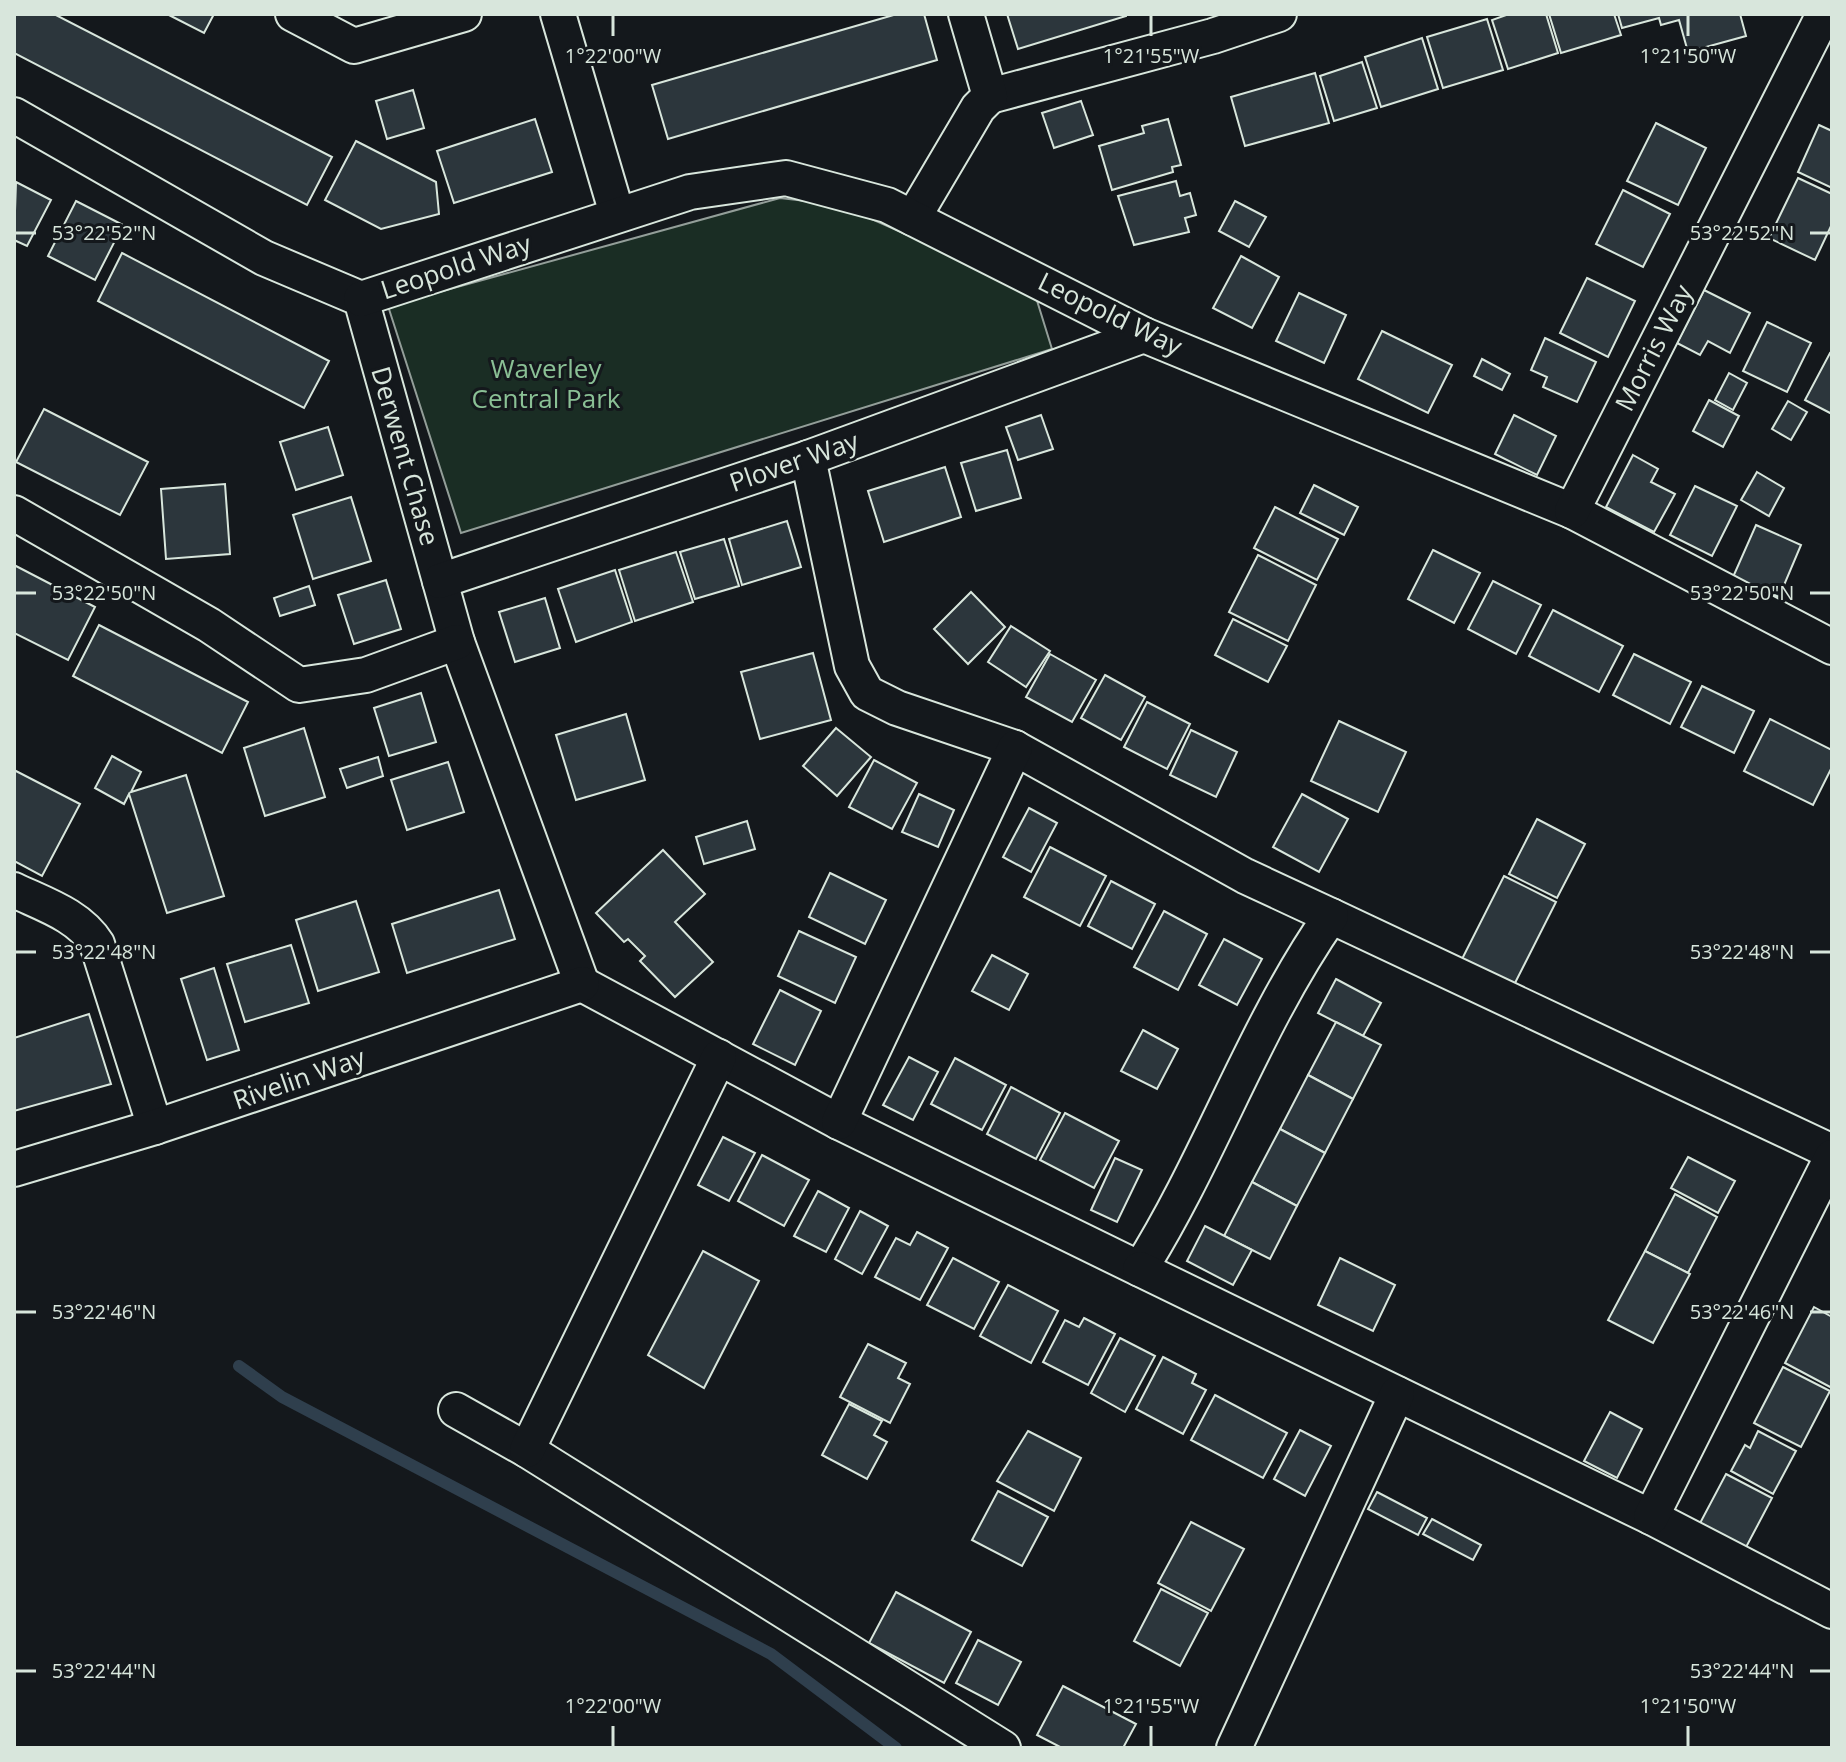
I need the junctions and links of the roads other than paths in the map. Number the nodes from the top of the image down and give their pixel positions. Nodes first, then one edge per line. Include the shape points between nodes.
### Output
1 (293, 14) edge
2 (464, 14) edge
3 (558, 14) edge
4 (966, 14) edge
5 (1279, 14) edge
6 (1824, 14) edge
7 (990, 96) junction
8 (14, 115) edge
9 (617, 214) junction
10 (913, 218) junction
11 (361, 299) junction
12 (1144, 335) junction
13 (808, 458) junction
14 (1572, 511) junction
15 (14, 513) edge
16 (440, 581) junction
17 (457, 642) junction
18 (1832, 647) edge
19 (1015, 748) junction
20 (14, 890) edge
21 (1331, 916) junction
22 (582, 984) junction
23 (719, 1057) junction
24 (839, 1122) junction
25 (155, 1127) junction
26 (1832, 1155) edge
27 (14, 1169) edge
28 (1140, 1269) junction
29 (1397, 1394) junction
30 (456, 1410) dead end
31 (527, 1450) junction
32 (1651, 1517) junction
33 (1832, 1611) edge
34 (1003, 1748) edge
35 (1234, 1748) edge

1 - 2 street via 354,46
3 - 9 street
4 - 7 street
5 - 7 street
6 - 14 street, Morris Way
7 - 10 street
8 - 11 street via 264,258
9 - 10 street, Leopold Way via 690,192 786,178 887,205
9 - 11 street, Leopold Way
10 - 12 street, Leopold Way
11 - 16 street, Derwent Chase
12 - 13 street, Plover Way
12 - 14 street, Leopold Way
13 - 16 street, Plover Way
13 - 19 street via 852,666 867,693
14 - 18 street, Leopold Way
15 - 17 street via 209,625 299,685 366,675
16 - 17 street, Derwent Chase
17 - 22 street, Derwent Chase
19 - 21 street via 1245,876
19 - 24 street
20 - 25 street via 88,930 97,944
21 - 26 street
21 - 28 street via 1301,959 1172,1218
22 - 23 street
22 - 25 street, Rivelin Way
23 - 24 street
23 - 31 street
24 - 28 street
25 - 27 street, Rivelin Way
26 - 32 street
28 - 29 street
29 - 32 street
29 - 35 street
30 - 31 street
31 - 34 street
32 - 33 street

